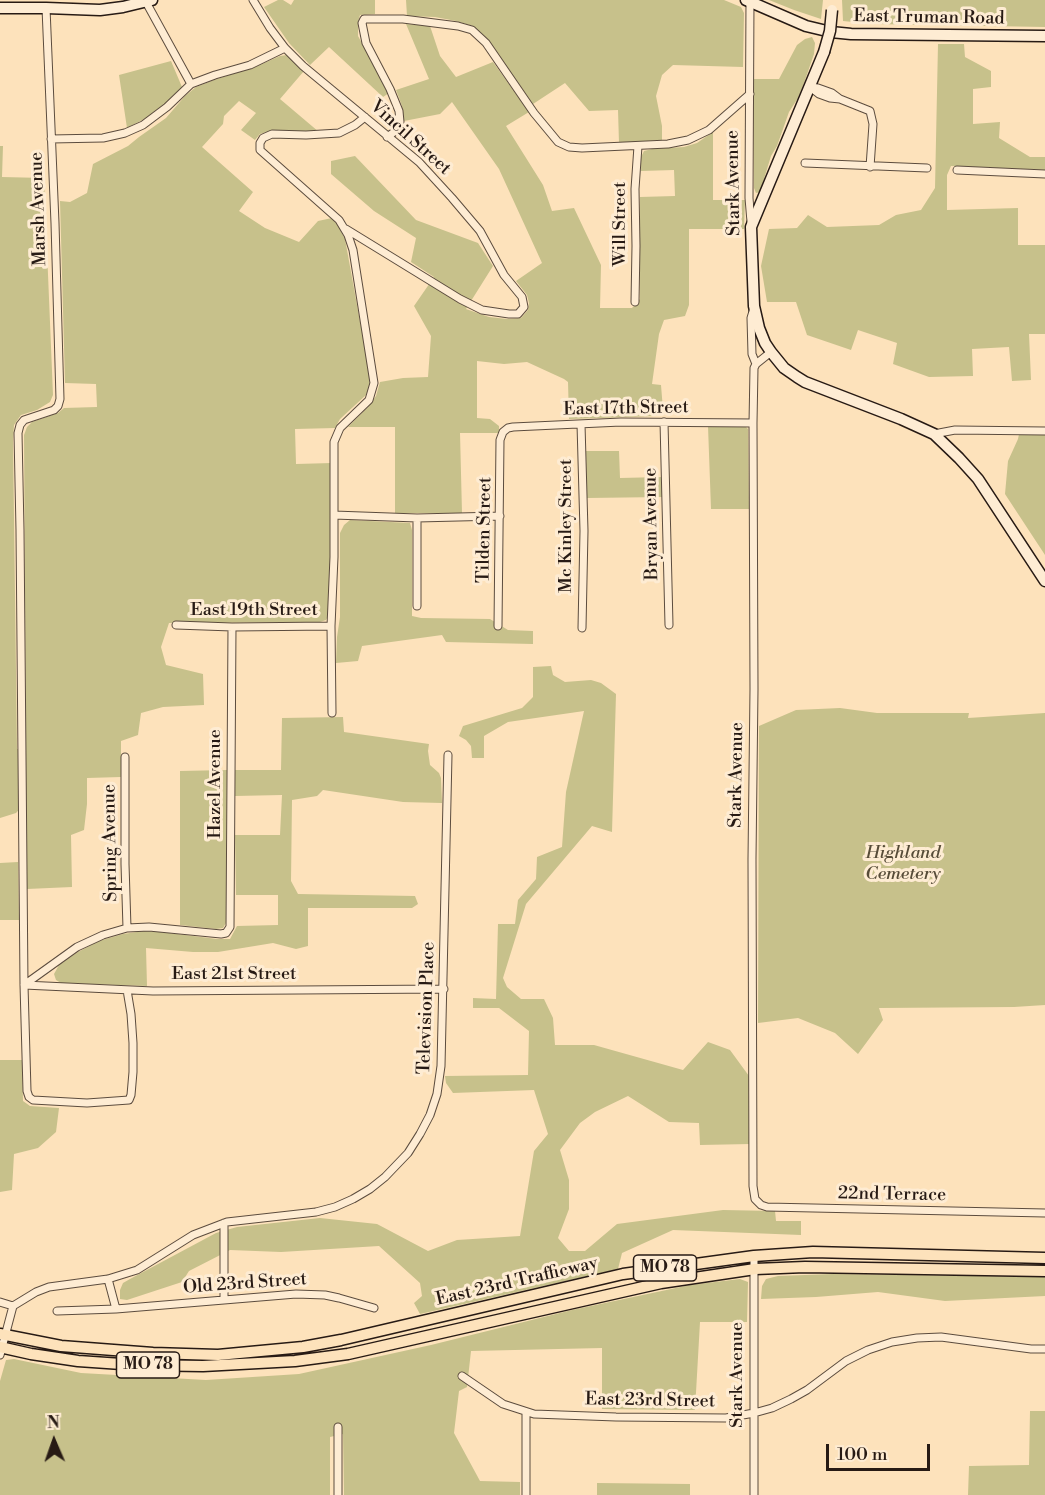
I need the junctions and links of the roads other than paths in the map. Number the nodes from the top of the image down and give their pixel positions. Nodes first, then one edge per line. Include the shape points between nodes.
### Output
1 (24, 0) edge
2 (253, 0) edge
3 (149, 1) edge
4 (749, 1) edge
5 (832, 5) edge
6 (0, 8) edge
7 (46, 8) junction
8 (1045, 36) edge
9 (285, 48) junction
10 (191, 84) junction
11 (810, 87) junction
12 (750, 94) junction
13 (364, 117) junction
14 (387, 137) junction
15 (51, 138) junction
16 (638, 146) junction
17 (805, 163) dead end
18 (870, 167) junction
19 (927, 168) dead end
20 (957, 170) dead end
21 (1045, 174) edge
22 (343, 227) junction
23 (751, 227) junction
24 (635, 302) dead end
25 (754, 306) junction
26 (771, 351) junction
27 (756, 364) junction
28 (664, 422) junction
29 (753, 423) junction
30 (581, 424) junction
31 (1045, 431) edge
32 (502, 434) joint
33 (934, 434) junction
34 (334, 515) junction
35 (500, 516) junction
36 (417, 518) junction
37 (1045, 581) edge
38 (417, 606) dead end
39 (176, 625) dead end
40 (669, 625) dead end
41 (331, 626) junction
42 (498, 626) dead end
43 (232, 627) junction
44 (582, 628) dead end
45 (332, 713) dead end
46 (448, 755) dead end
47 (125, 757) dead end
48 (127, 928) junction
49 (24, 985) junction
50 (444, 989) junction
51 (127, 990) junction
52 (753, 1186) joint
53 (1045, 1213) edge
54 (224, 1223) junction
55 (754, 1256) junction
56 (1045, 1258) edge
57 (755, 1269) junction
58 (1045, 1271) edge
59 (108, 1279) junction
60 (224, 1300) junction
61 (0, 1302) edge
62 (13, 1306) junction
63 (374, 1308) dead end
64 (116, 1309) junction
65 (57, 1311) dead end
66 (2, 1335) edge
67 (1045, 1349) edge
68 (1, 1350) edge
69 (462, 1376) dead end
70 (526, 1412) junction
71 (754, 1413) junction
72 (338, 1427) dead end
73 (338, 1495) edge
74 (526, 1495) edge
75 (754, 1495) edge

1 - 7 main road
2 - 9 street, Vincil Street
3 - 7 main road via 100,10
3 - 10 street
4 - 8 main road, East Truman Road via 806,26 831,32
4 - 12 street, Stark Avenue
5 - 11 main road, bridge via 825,52
6 - 7 main road
7 - 15 street, Marsh Avenue
9 - 10 street via 250,65
9 - 13 street, Vincil Street
10 - 15 street via 143,125 125,133 103,138
11 - 18 street via 819,94 870,111
11 - 23 main road
12 - 16 street via 709,130 688,140
12 - 23 street, Stark Avenue
13 - 14 street, Vincil Street
13 - 22 street via 339,133 272,134 260,142 260,150
14 - 16 street via 397,130 399,111 366,43 364,19 412,20 472,30 486,43 558,142 582,148
14 - 22 street, Vincil Street via 419,162 480,231 522,297 524,307 518,314 482,310
15 - 49 street, Marsh Avenue via 60,399 56,408 24,420 18,433
16 - 24 street, Will Street
17 - 18 street
18 - 19 street
20 - 21 street
22 - 34 street via 353,250 374,383 369,400 340,428 334,442
23 - 25 main road, Stark Avenue
25 - 26 main road via 759,328
25 - 27 street, Stark Avenue via 752,354
26 - 27 street
26 - 33 main road via 784,368 805,382
27 - 29 street, Stark Avenue
28 - 29 street, East 17th Street
28 - 30 street, East 17th Street
28 - 40 street, Bryan Avenue
29 - 52 street, Stark Avenue
30 - 32 street, East 17th Street via 513,427
30 - 44 street, Mc Kinley Street
31 - 33 street via 955,430
32 - 35 street, Tilden Street
33 - 37 main road via 978,480
34 - 36 street
34 - 41 street
35 - 36 street
35 - 42 street, Tilden Street
36 - 38 street
39 - 43 street, East 19th Street
41 - 43 street, East 19th Street
41 - 45 street
43 - 48 street, Hazel Avenue via 230,927 226,933 218,934
46 - 50 street, Television Place
47 - 48 street, Spring Avenue
48 - 49 street via 77,947
49 - 51 street, East 21st Street
49 - 51 street via 29,1097 87,1103 126,1101 131,1095 133,1043
50 - 51 street, East 21st Street
50 - 54 street, Television Place via 437,1094 420,1134 397,1165 370,1190 335,1207
52 - 53 street, 22nd Terrace via 755,1199 766,1207
54 - 59 street, Television Place via 193,1235 137,1269
54 - 60 street
55 - 56 main road, East 23rd Trafficway / MO 78 via 813,1252
55 - 57 street, Stark Avenue
55 - 66 main road, East 23rd Trafficway / MO 78 via 622,1274 292,1348 219,1355 153,1353 61,1346
57 - 58 main road, East 23rd Trafficway / MO 78
57 - 68 main road, East 23rd Trafficway / MO 78 via 661,1283 348,1354 295,1361 136,1365
57 - 71 street, Stark Avenue
59 - 62 street, Television Place via 49,1287
59 - 64 street
60 - 63 street, Old 23rd Street via 310,1294
60 - 64 street, Old 23rd Street
61 - 62 street
62 - 66 street
64 - 65 street
66 - 68 street
67 - 71 street, East 23rd Street via 941,1337 892,1342 846,1361 791,1399
69 - 70 street, East 23rd Street via 503,1404
70 - 71 street, East 23rd Street via 726,1418
70 - 74 street
71 - 75 street, Stark Avenue
72 - 73 street

